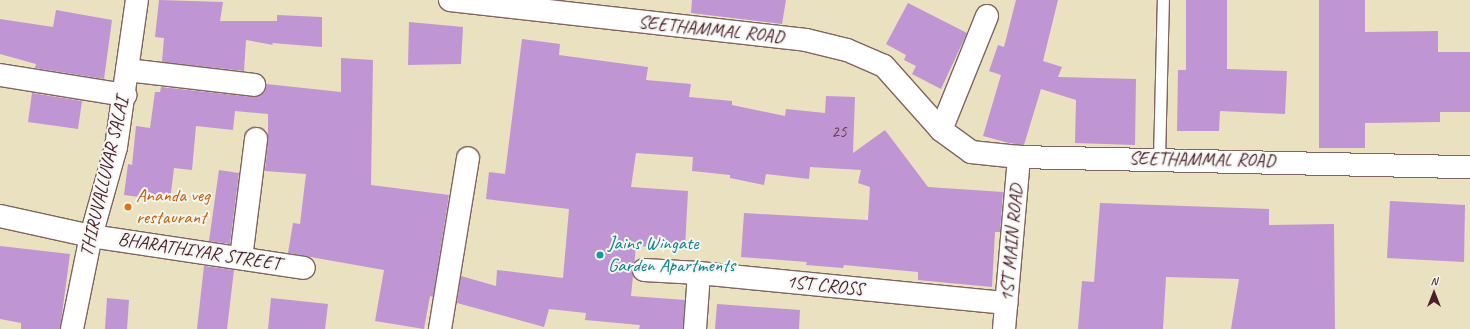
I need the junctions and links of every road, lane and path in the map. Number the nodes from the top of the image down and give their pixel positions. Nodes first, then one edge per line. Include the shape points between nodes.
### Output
1 (137, 0) edge
2 (450, 0) edge
3 (1163, 0) edge
4 (987, 16) dead end
5 (127, 70) junction
6 (0, 75) edge
7 (254, 85) dead end
8 (124, 95) junction
9 (941, 130) junction
10 (256, 139) dead end
11 (1019, 157) junction
12 (468, 158) dead end
13 (1159, 159) junction
14 (1470, 167) edge
15 (0, 216) edge
16 (91, 236) junction
17 (241, 258) junction
18 (304, 268) dead end
19 (644, 270) dead end
20 (699, 273) junction
21 (1007, 303) junction
22 (72, 329) edge
23 (440, 329) edge
24 (694, 329) edge
25 (1004, 329) edge

1 - 5 street, THIRUVALLUVAR SALAI
2 - 9 street, SEETHAMMAL ROAD via 806,40 847,50 884,66
3 - 13 lane
4 - 9 street
5 - 7 street
5 - 8 street, THIRUVALLUVAR SALAI
6 - 8 street
8 - 16 street, THIRUVALLUVAR SALAI via 116,147
9 - 11 street, SEETHAMMAL ROAD via 971,152
10 - 17 street
11 - 13 street, SEETHAMMAL ROAD
11 - 21 street, 1ST MAIN ROAD
12 - 23 street
13 - 14 street, SEETHAMMAL ROAD
15 - 16 street, BHARATHIYAR STREET
16 - 17 street, BHARATHIYAR STREET
16 - 22 street, THIRUVALLUVAR SALAI
17 - 18 street, BHARATHIYAR STREET
19 - 20 street, 1ST CROSS
20 - 21 street, 1ST CROSS
20 - 24 street
21 - 25 street, 1ST MAIN ROAD

